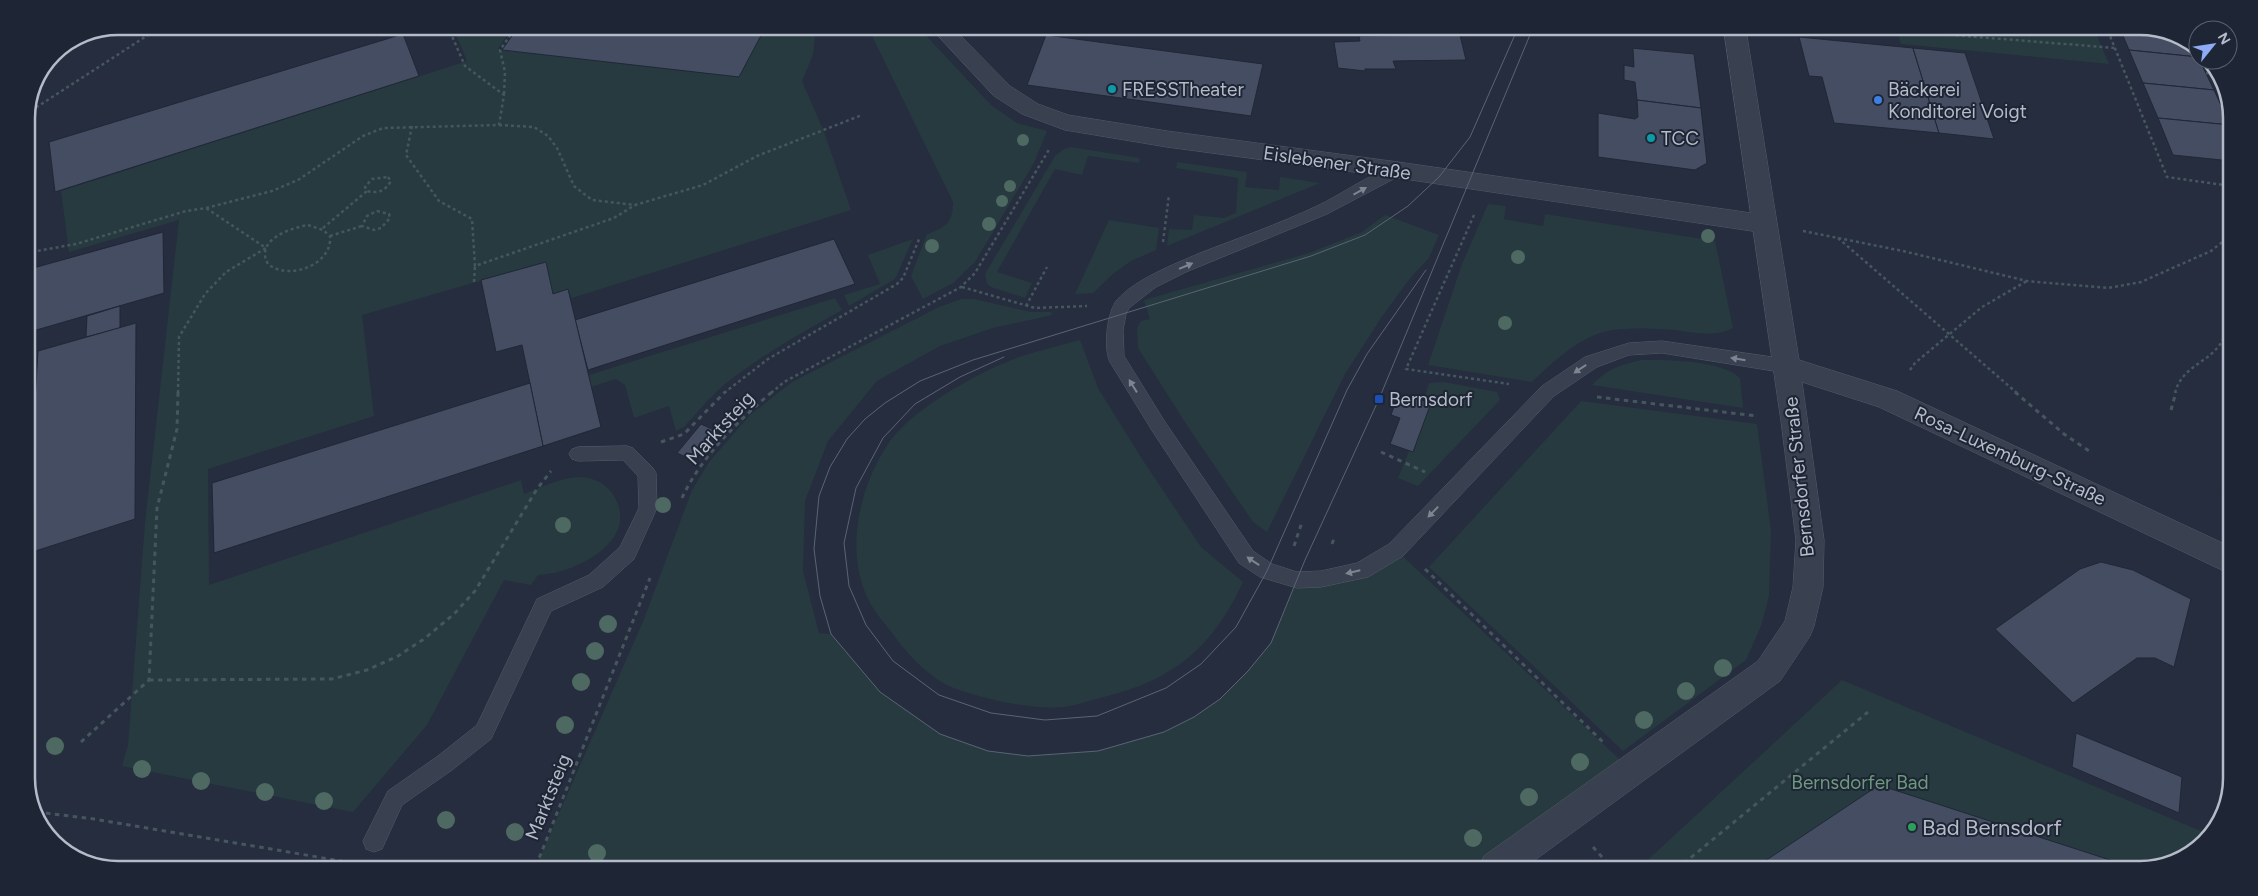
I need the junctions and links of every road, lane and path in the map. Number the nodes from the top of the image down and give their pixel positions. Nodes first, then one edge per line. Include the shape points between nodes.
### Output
1 (148, 35) edge
2 (451, 35) edge
3 (510, 35) edge
4 (948, 35) edge
5 (1737, 35) edge
6 (1961, 35) edge
7 (2110, 35) edge
8 (2115, 48) junction
9 (2206, 73) dead end
10 (2210, 73) edge
11 (504, 95) junction
12 (36, 107) edge
13 (862, 115) dead end
14 (1065, 122) junction
15 (499, 125) junction
16 (412, 126) junction
17 (1398, 170) junction
18 (2223, 185) edge
19 (367, 191) junction
20 (635, 205) junction
21 (206, 208) junction
22 (1477, 209) dead end
23 (1765, 224) junction
24 (362, 226) junction
25 (323, 228) junction
26 (330, 236) junction
27 (920, 237) dead end
28 (1838, 238) junction
29 (2223, 241) edge
30 (266, 248) junction
31 (35, 251) edge
32 (475, 266) junction
33 (1047, 267) dead end
34 (2027, 281) junction
35 (474, 282) dead end
36 (961, 287) junction
37 (1123, 304) junction
38 (1026, 306) junction
39 (1948, 335) junction
40 (2223, 338) edge
41 (1786, 366) junction
42 (1548, 390) junction
43 (1888, 399) junction
44 (2171, 410) dead end
45 (1795, 421) junction
46 (1381, 452) dead end
47 (627, 453) junction
48 (578, 454) joint
49 (2095, 456) dead end
50 (1429, 474) dead end
51 (679, 507) dead end
52 (1302, 522) dead end
53 (1401, 545) junction
54 (1291, 554) dead end
55 (2223, 558) edge
56 (653, 571) dead end
57 (149, 680) junction
58 (1868, 712) dead end
59 (81, 742) dead end
60 (1632, 770) junction
61 (42, 813) edge
62 (374, 841) dead end
63 (344, 861) edge
64 (538, 861) edge
65 (1506, 861) edge
66 (1687, 861) edge

1 - 12 path
2 - 11 path via 465,66
3 - 11 path via 500,50 506,78
4 - 14 street, Eislebener Straße via 1002,91 1030,109
5 - 23 street, Bernsdorfer Straße
6 - 8 path
7 - 8 path
8 - 18 path via 2167,177
9 - 10 path
11 - 15 path
13 - 20 path via 757,156 703,185
14 - 17 street, Eislebener Straße
14 - 36 path, Marktsteig via 975,273
15 - 16 path
15 - 20 path via 534,127 548,136 574,186 592,200
16 - 21 path via 383,128 363,136 298,180 272,191
16 - 32 path via 406,156 439,201 472,219
17 - 23 street, Eislebener Straße
37 -> 17 lane via 1158,280 1322,210
19 - 19 path via 367,182 373,178 388,177 392,181 381,192
19 - 25 path
20 - 32 path via 614,218
21 - 30 path
21 - 31 path via 76,244
22 - 42 path via 1406,369
23 - 28 path
23 - 41 street, Bernsdorfer Straße
24 - 24 path via 368,214 377,211 389,214 386,226 376,230
24 - 26 path
25 - 26 path
25 - 30 path via 308,225 292,228 276,237
26 - 30 path via 327,252 318,261 291,272 268,266 264,258
27 - 47 path via 903,278 897,284 768,359 727,390 684,434
28 - 34 path
28 - 39 path
29 - 34 path via 2211,251 2141,282 2108,288
30 - 57 path via 226,272 204,294 179,337 177,429 157,508
32 - 35 path
33 - 38 path
34 - 39 path via 1982,306
36 - 38 path
36 - 51 path, Marktsteig via 784,382 746,414 707,459 686,489
37 - 38 path
53 -> 37 lane via 1360,571 1321,579 1297,580 1267,571 1246,557 1116,357 1115,330
39 - 43 path via 1915,363
39 - 49 path via 2064,434
40 - 44 path via 2204,361 2186,371 2176,386
41 -> 42 lane via 1662,347 1629,349 1591,362
41 - 43 street, Rosa-Luxemburg-Straße
41 - 45 street, Bernsdorfer Straße
42 - 45 path
42 -> 53 lane
43 - 55 street, Rosa-Luxemburg-Straße
45 - 60 street, Bernsdorfer Straße via 1810,540 1808,586 1799,626 1769,671
46 - 50 path
47 - 48 lane
47 - 62 lane via 647,473 648,508 627,553 596,582 544,605 484,732 395,798
48 - 57 path via 556,464 551,470 475,590 454,614 398,656 367,670 332,679
52 - 54 path
53 - 60 path
56 - 64 path, Marktsteig
57 - 59 path
58 - 66 path
60 - 65 street, Bernsdorfer Straße
61 - 63 path

